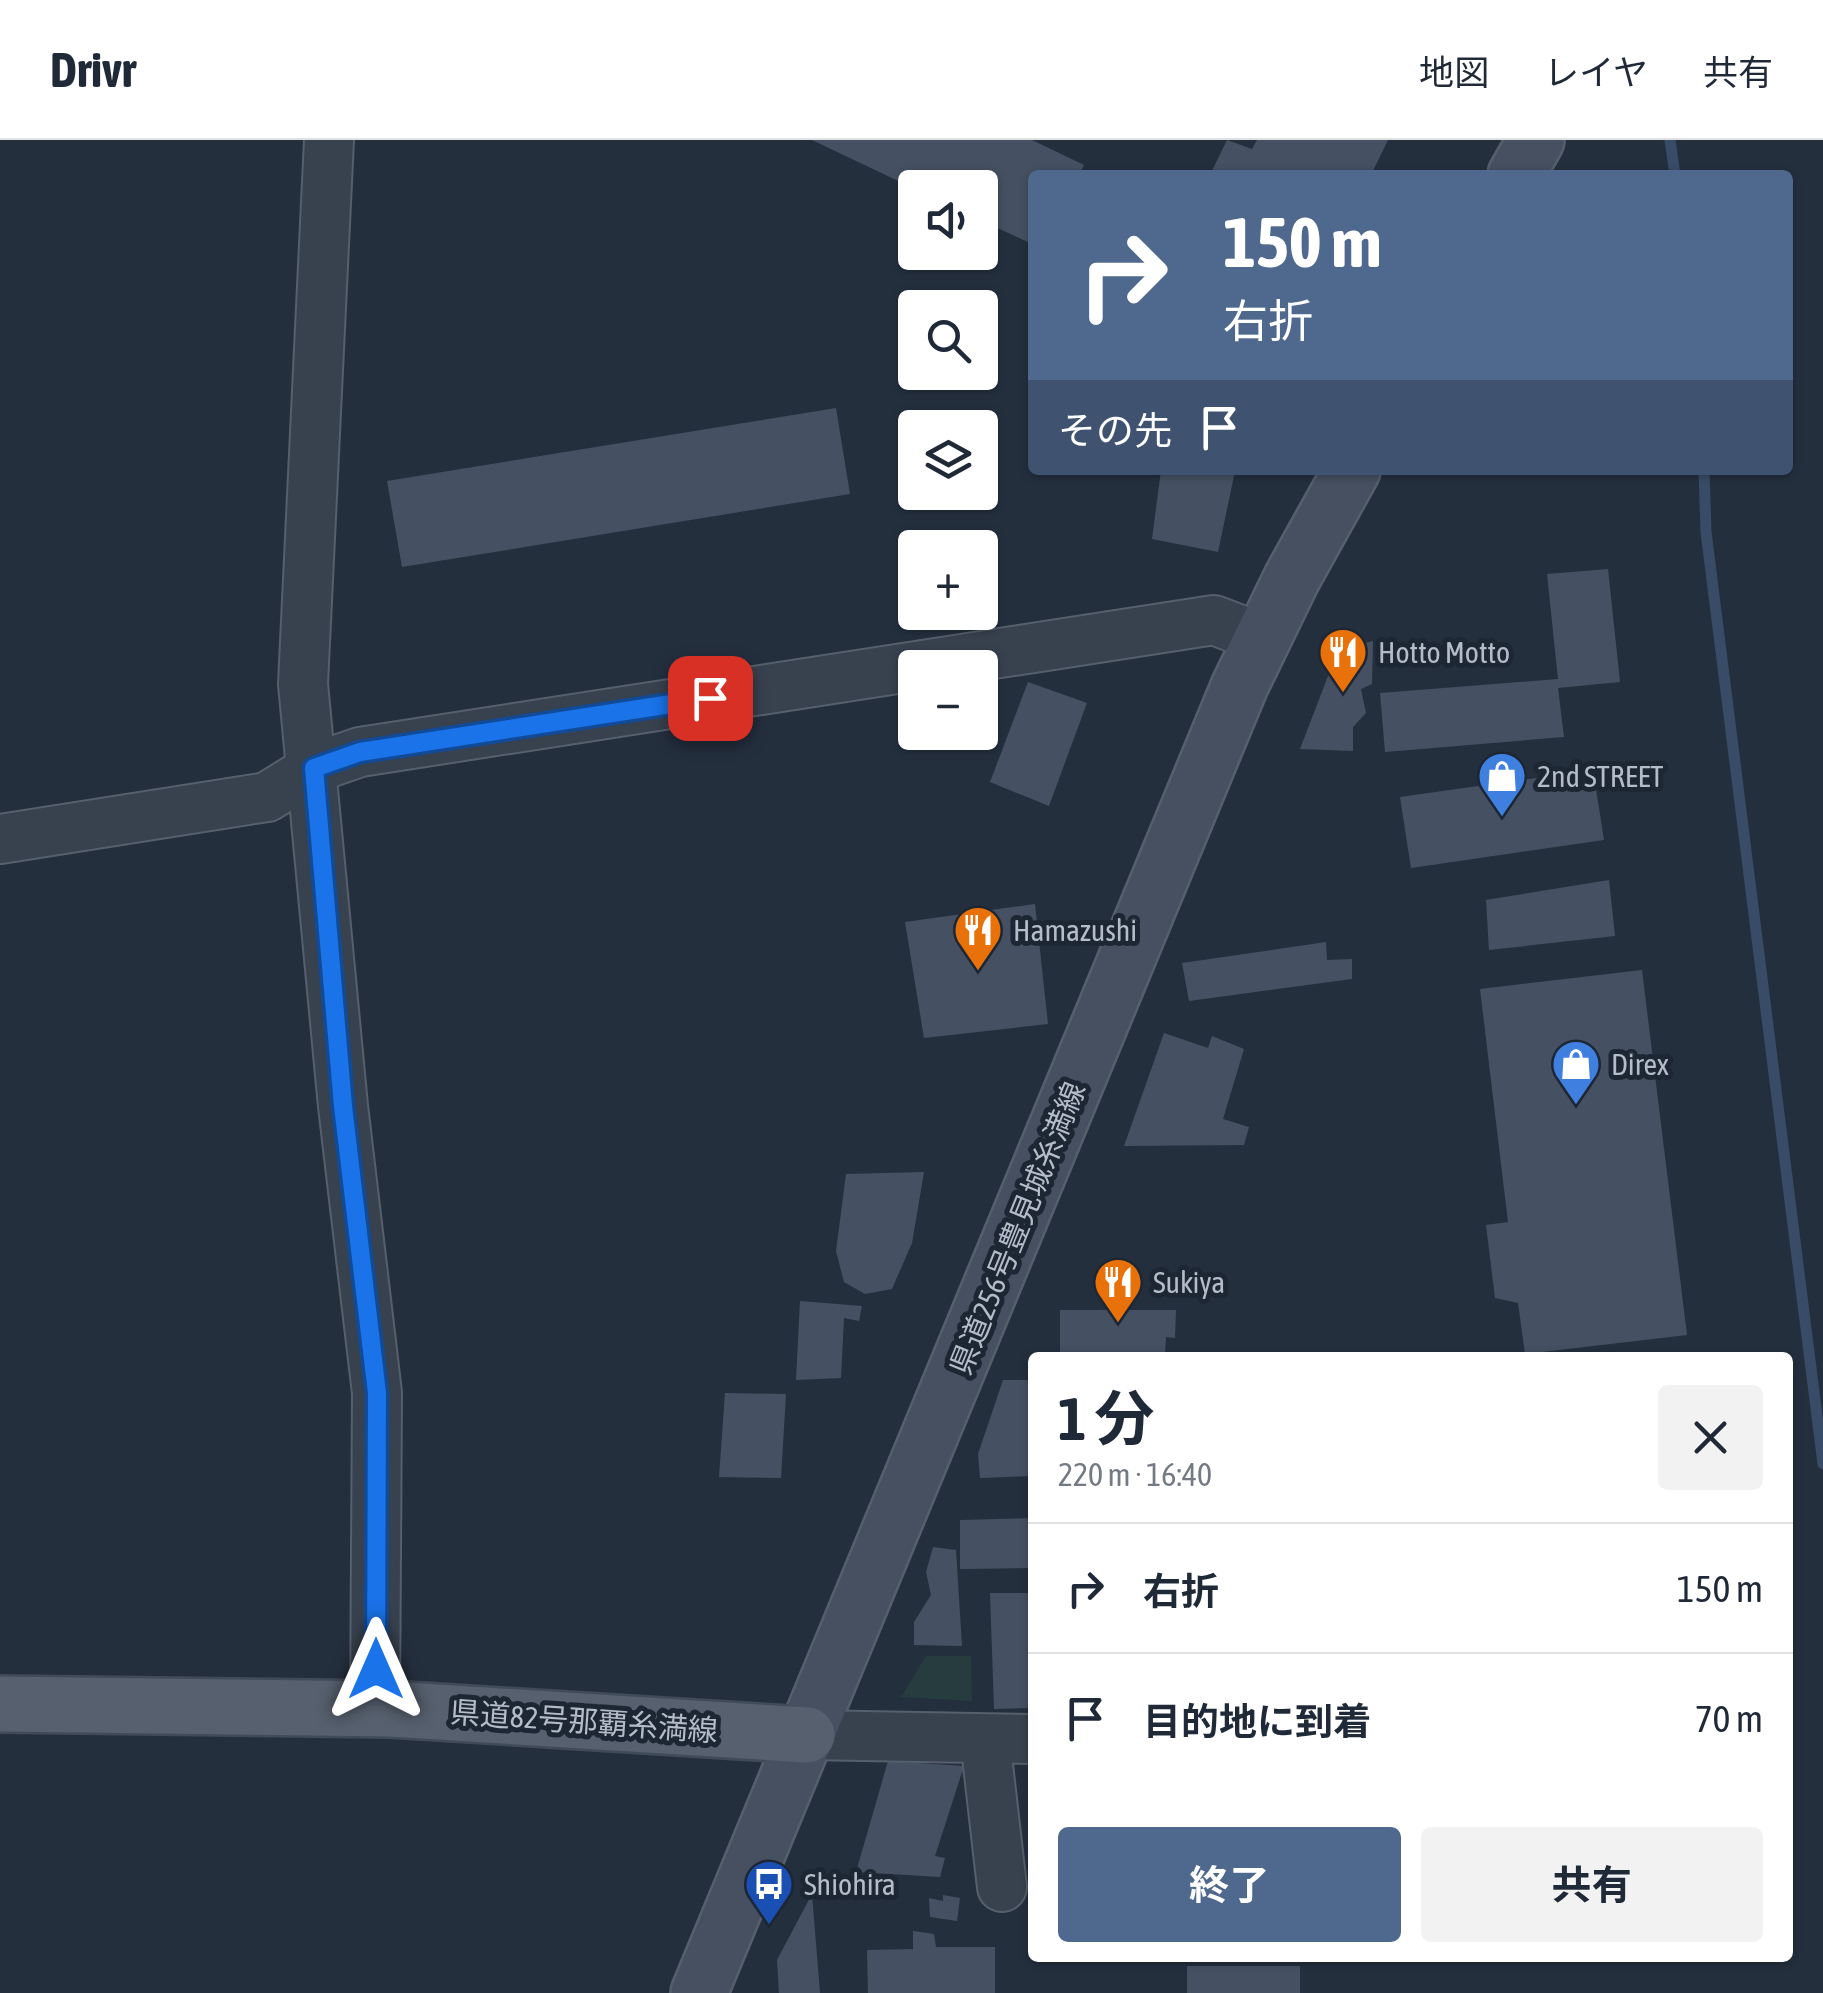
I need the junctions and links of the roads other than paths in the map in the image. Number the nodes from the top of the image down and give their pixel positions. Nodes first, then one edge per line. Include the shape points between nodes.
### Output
1 (329, 140) edge
2 (1536, 140) edge
3 (1519, 170) edge
4 (1349, 475) edge
5 (1261, 638) junction
6 (314, 768) junction
7 (0, 839) edge
8 (0, 1704) edge
9 (375, 1709) junction
10 (807, 1736) junction
11 (985, 1739) junction
12 (1028, 1739) edge
13 (1002, 1887) dead end
14 (699, 1993) edge

1 - 6 street via 302,684
2 - 3 main road
4 - 5 main road, 県道256号豊見城糸満線
5 - 6 street via 1214,620 360,752
5 - 10 main road, 県道256号豊見城糸満線
6 - 7 street via 267,797
6 - 9 street via 343,1106 377,1393
8 - 9 main road, 県道82号那覇糸満線
9 - 10 main road, 県道82号那覇糸満線
10 - 11 street
10 - 14 main road, 県道256号豊見城糸満線
11 - 12 street
11 - 13 street

